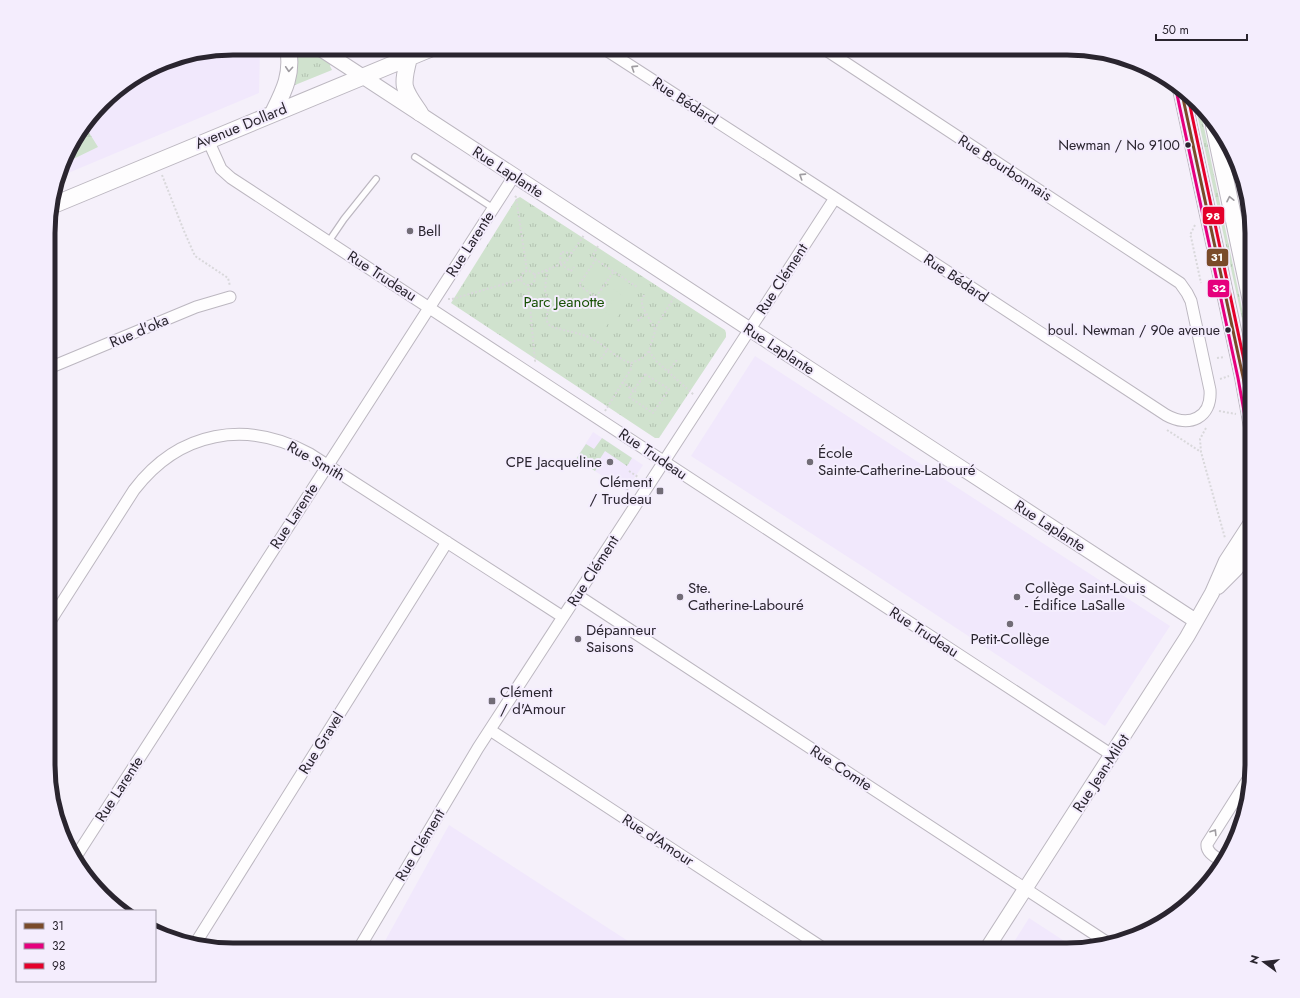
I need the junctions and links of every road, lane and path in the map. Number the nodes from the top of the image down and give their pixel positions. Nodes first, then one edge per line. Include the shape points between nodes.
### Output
1 (289, 55) edge
2 (330, 55) edge
3 (416, 55) edge
4 (614, 55) edge
5 (834, 55) edge
6 (409, 58) junction
7 (362, 76) junction
8 (1183, 98) edge
9 (420, 113) junction
10 (273, 114) junction
11 (208, 140) junction
12 (1224, 150) edge
13 (415, 157) dead end
14 (514, 176) junction
15 (163, 177) dead end
16 (376, 179) dead end
17 (516, 197) dead end
18 (835, 198) junction
19 (58, 203) edge
20 (493, 208) junction
21 (1198, 219) dead end
22 (1243, 226) edge
23 (583, 236) dead end
24 (329, 241) junction
25 (1245, 244) edge
26 (598, 246) dead end
27 (572, 253) junction
28 (596, 259) junction
29 (560, 264) junction
30 (574, 267) dead end
31 (547, 270) junction
32 (527, 271) junction
33 (614, 271) junction
34 (534, 275) junction
35 (522, 280) junction
36 (230, 281) dead end
37 (1201, 283) dead end
38 (528, 284) junction
39 (637, 287) dead end
40 (1185, 290) joint
41 (644, 295) dead end
42 (675, 296) dead end
43 (230, 297) dead end
44 (596, 297) junction
45 (450, 300) dead end
46 (646, 306) dead end
47 (429, 307) junction
48 (589, 308) dead end
49 (642, 308) junction
50 (646, 314) junction
51 (638, 321) dead end
52 (656, 329) junction
53 (749, 329) junction
54 (607, 350) junction
55 (649, 351) junction
56 (1228, 356) dead end
57 (1217, 358) dead end
58 (601, 359) dead end
59 (678, 360) dead end
60 (535, 361) dead end
61 (631, 363) junction
62 (55, 366) edge
63 (668, 371) junction
64 (1245, 373) edge
65 (1232, 375) dead end
66 (1222, 378) dead end
67 (622, 382) junction
68 (635, 391) junction
69 (691, 393) dead end
70 (607, 408) dead end
71 (1219, 410) dead end
72 (1245, 416) edge
73 (1206, 428) dead end
74 (1167, 430) dead end
75 (1201, 452) junction
76 (664, 461) junction
77 (327, 465) junction
78 (628, 471) dead end
79 (638, 477) dead end
80 (620, 484) dead end
81 (629, 490) dead end
82 (1245, 532) edge
83 (1226, 541) dead end
84 (447, 542) junction
85 (1245, 562) edge
86 (1212, 593) junction
87 (577, 595) junction
88 (55, 614) edge
89 (563, 617) junction
90 (1196, 621) junction
91 (490, 730) junction
92 (1112, 755) junction
93 (1243, 787) edge
94 (78, 853) edge
95 (1218, 858) edge
96 (1025, 889) junction
97 (198, 940) edge
98 (1103, 940) edge
99 (362, 943) edge
100 (815, 943) edge
101 (990, 943) edge

1 -> 10 main road via 288,79
2 - 7 street, Rue Laplante
3 - 6 main road, Avenue Dollard
18 -> 4 street, Rue Bédard
5 - 40 street, Rue Bourbonnais via 1178,281
6 - 7 main road, Avenue Dollard
6 - 9 main road via 404,85
7 - 9 street, Rue Laplante
7 - 10 main road, Avenue Dollard
8 - 64 main road
9 - 14 street, Rue Laplante
10 - 11 main road, Avenue Dollard
11 - 19 main road, Avenue Dollard
11 - 24 street, Rue Trudeau via 218,165 225,173
22 -> 12 main road
13 - 20 lane
14 - 20 street, Rue Larente
14 - 53 street, Rue Laplante
15 - 36 path via 195,256
16 - 24 lane
17 - 32 path
18 - 40 street, Rue Bédard via 1159,411 1184,421 1194,420 1202,414 1208,405 1210,395 1191,301
18 - 53 street, Rue Clément
20 - 47 street, Rue Larente
21 - 37 path via 1190,235
22 - 25 main road
23 - 27 path
24 - 47 street, Rue Trudeau
26 - 28 path via 592,257
27 - 29 path via 566,262
27 - 29 path via 561,252
28 - 33 path
28 - 44 path via 579,286
29 - 30 path via 571,271
29 - 31 path
31 - 34 path
31 - 54 path via 547,324 593,339
32 - 34 path
32 - 35 path via 523,274
33 - 39 path
33 - 44 path
34 - 38 path via 534,281
35 - 38 path
35 - 45 path
38 - 60 path
41 - 49 path
42 - 52 path
43 - 62 street, Rue d'oka via 196,307
44 - 48 path
46 - 49 path
47 - 76 street, Rue Trudeau
47 - 77 street, Rue Larente
49 - 50 path
50 - 51 path
50 - 52 path
52 - 55 path
53 - 76 street, Rue Clément
53 - 90 street, Rue Laplante
54 - 58 path
54 - 61 path
55 - 61 path
55 - 63 path
56 - 57 path
59 - 63 path
61 - 67 path via 631,369
63 - 69 path
65 - 66 path
67 - 68 path
67 - 70 path
68 - 68 path via 645,374 669,389 653,413 629,397
71 - 72 path
73 - 75 path via 1200,439
74 - 75 path
75 - 83 path
76 - 87 street, Rue Clément
76 - 92 street, Rue Trudeau
77 - 84 street, Rue Smith
77 - 88 street, Rue Smith via 292,445 254,435 222,436 200,441 179,450 160,463 140,483
77 - 94 street, Rue Larente
78 - 79 path
80 - 81 path
82 - 86 street, Rue Jean-Milot via 1226,561
84 - 89 street, Rue Smith
84 - 97 street, Rue Gravel
85 - 86 street, Rue Jean-Milot
86 - 90 street, Rue Jean-Milot
87 - 89 street, Rue Clément
87 - 96 street, Rue Comte
89 - 91 street, Rue Clément
90 - 92 street, Rue Jean-Milot
91 - 99 street, Rue Clément
91 - 100 street, Rue d'Amour
92 - 96 street, Rue Jean-Milot
95 -> 93 street via 1208,851 1207,844
96 - 98 street, Rue Comte
96 - 101 street, Rue Jean-Milot

